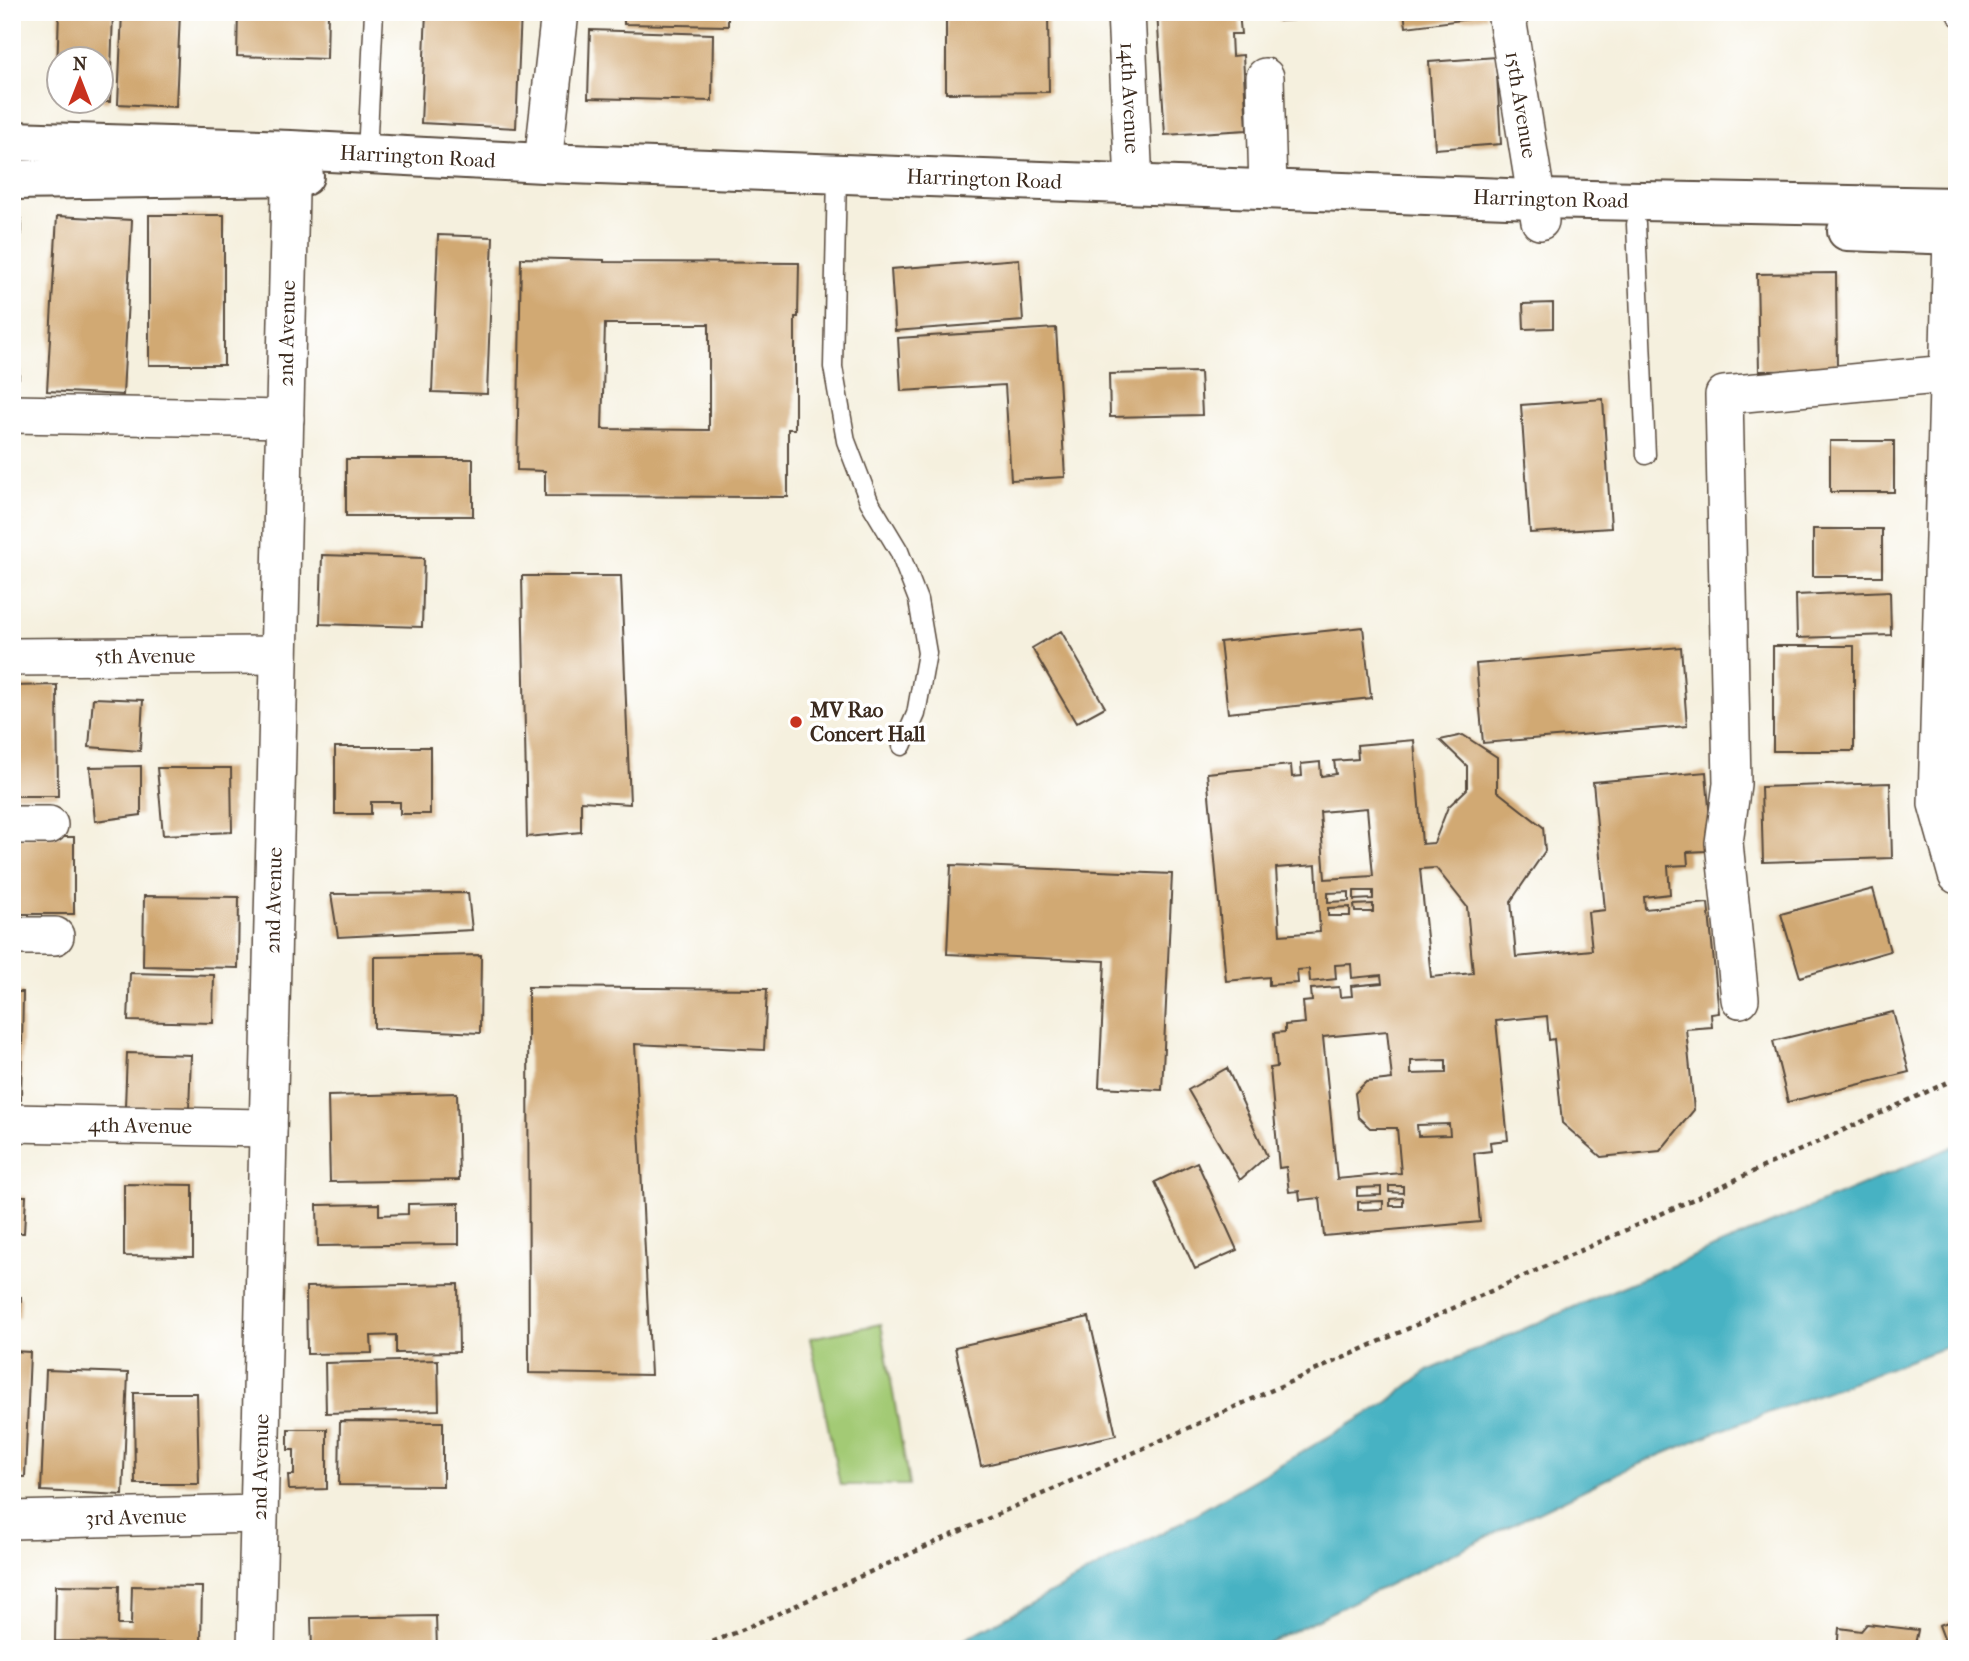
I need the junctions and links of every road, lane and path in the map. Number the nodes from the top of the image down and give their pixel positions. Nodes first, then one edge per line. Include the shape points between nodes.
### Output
1 (374, 12) edge
2 (560, 12) edge
3 (1126, 12) edge
4 (1506, 12) edge
5 (1265, 77) dead end
6 (12, 141) edge
7 (367, 154) junction
8 (291, 163) junction
9 (543, 163) junction
10 (12, 180) edge
11 (1134, 184) junction
12 (836, 185) junction
13 (1268, 189) junction
14 (1539, 210) junction
15 (1636, 224) junction
16 (1955, 226) edge
17 (1948, 374) junction
18 (12, 414) edge
19 (285, 419) junction
20 (1646, 455) dead end
21 (279, 655) junction
22 (12, 657) edge
23 (902, 746) dead end
24 (12, 825) edge
25 (49, 825) dead end
26 (1957, 875) edge
27 (12, 936) edge
28 (55, 936) dead end
29 (1740, 999) dead end
30 (1957, 1078) edge
31 (12, 1123) edge
32 (268, 1128) junction
33 (258, 1514) junction
34 (12, 1520) edge
35 (256, 1649) edge
36 (694, 1649) edge

1 - 7 lane
2 - 9 street
3 - 11 street, 14th Avenue
4 - 14 street, 15th Avenue
5 - 13 street
6 - 8 street, Harrington Road
7 - 8 street, Harrington Road
7 - 9 street, Harrington Road
8 - 10 street
8 - 12 street
8 - 19 street, 2nd Avenue
9 - 12 street, Harrington Road
11 - 12 street, Harrington Road
11 - 13 street, Harrington Road
12 - 14 street
12 - 23 lane via 833,368 846,441 869,501 899,551 918,600 927,653 916,714
13 - 14 street, Harrington Road
14 - 15 street
14 - 16 street, Harrington Road
15 - 16 street
15 - 20 lane
16 - 17 street
17 - 26 street via 1937,804
17 - 29 street via 1724,395 1732,785 1724,843
18 - 19 street
19 - 21 street, 2nd Avenue
21 - 22 street, 5th Avenue
21 - 32 street, 2nd Avenue
24 - 25 street
27 - 28 street
30 - 36 path
31 - 32 street, 4th Avenue
32 - 33 street, 2nd Avenue
33 - 34 street, 3rd Avenue
33 - 35 street, 2nd Avenue

